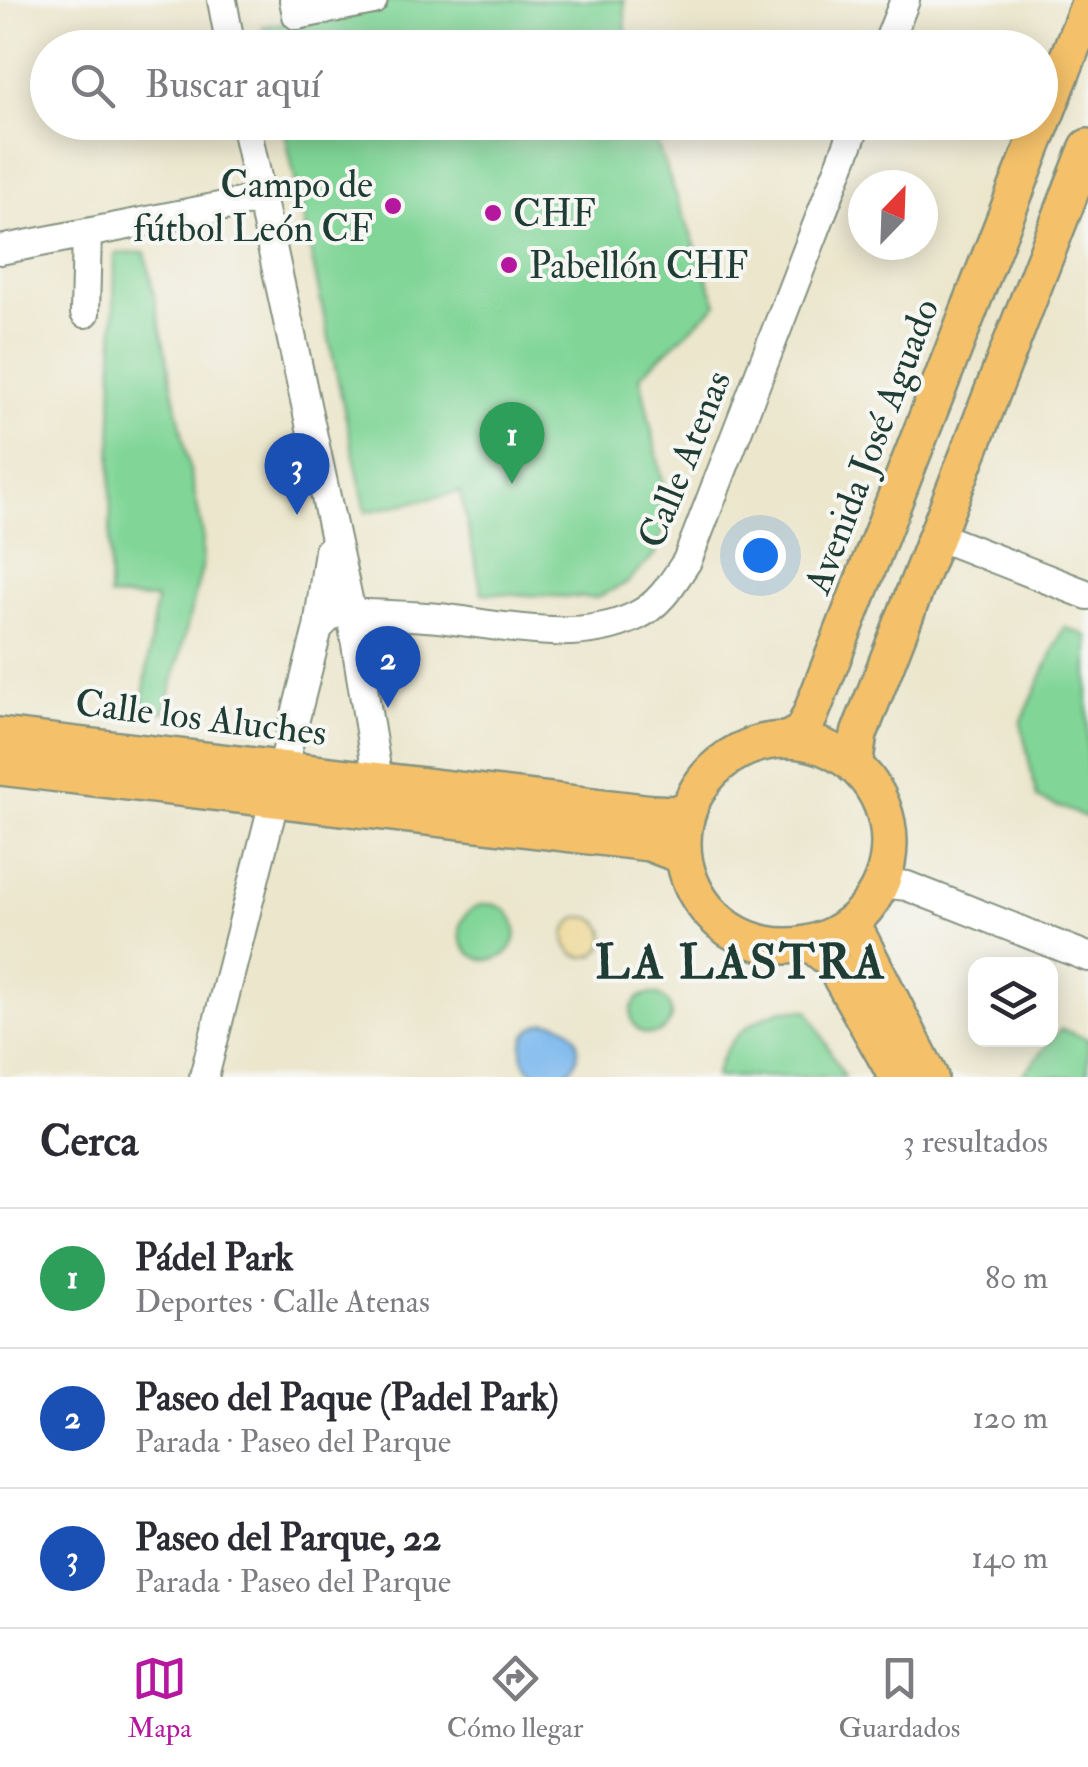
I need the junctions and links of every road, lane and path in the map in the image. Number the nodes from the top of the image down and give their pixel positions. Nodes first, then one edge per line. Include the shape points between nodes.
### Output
1 (222, 0) edge
2 (294, 0) edge
3 (373, 0) edge
4 (905, 0) edge
5 (1088, 6) edge
6 (228, 30) edge
7 (893, 30) edge
8 (1058, 83) edge
9 (249, 140) edge
10 (850, 140) edge
11 (1036, 140) edge
12 (1088, 147) edge
13 (260, 200) junction
14 (86, 233) junction
15 (0, 250) edge
16 (85, 312) dead end
17 (331, 534) junction
18 (937, 536) junction
19 (1088, 595) edge
20 (351, 613) junction
21 (318, 628) junction
22 (310, 656) junction
23 (362, 682) junction
24 (0, 736) edge
25 (787, 740) junction
26 (854, 766) junction
27 (0, 767) edge
28 (378, 780) junction
29 (277, 785) junction
30 (689, 807) junction
31 (683, 856) junction
32 (882, 884) junction
33 (852, 923) junction
34 (811, 944) junction
35 (1088, 956) edge
36 (204, 1077) edge
37 (897, 1077) edge
38 (930, 1077) edge

1 - 6 street
2 - 3 street via 297,15
4 - 7 street
5 - 8 main road, Avenida José Aguado
9 - 13 street
10 - 20 street, Calle Atenas via 688,561 666,594 638,616 561,631
11 - 25 main road, Avenida José Aguado via 817,699 802,732
12 - 18 main road
13 - 14 street
13 - 17 street
14 - 15 street
14 - 16 street
17 - 20 street
17 - 21 street
18 - 19 street
18 - 26 main road via 859,734
20 - 21 street, Calle Atenas via 332,613
20 - 23 street
21 - 22 street
22 - 23 street via 340,654
22 - 29 street
23 - 28 street
24 - 29 main road, Calle los Aluches
25 - 26 main road via 811,743
25 - 30 main road via 762,742 728,758 700,784
26 - 32 main road via 887,820
27 - 29 main road, Calle los Aluches
28 - 29 main road, Calle los Aluches
28 - 30 main road, Calle los Aluches via 653,813
29 - 31 main road, Calle los Aluches via 650,843
29 - 36 street
30 - 31 main road
31 - 34 main road via 698,897 728,928 768,945
32 - 33 main road
32 - 35 street via 907,886
33 - 34 main road
33 - 38 main road
34 - 37 main road via 832,960

